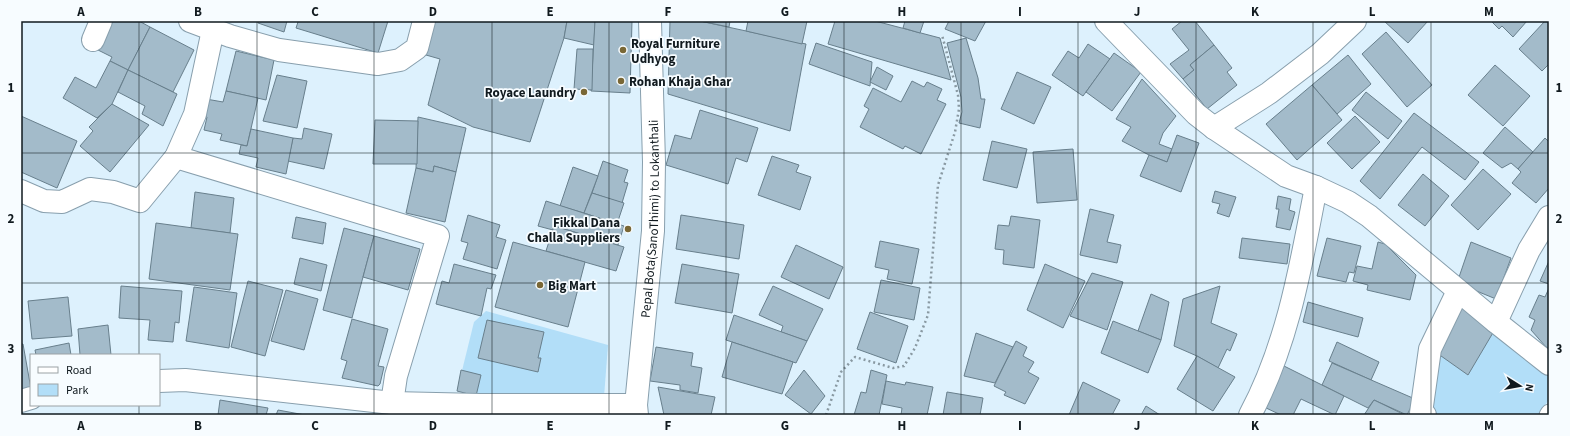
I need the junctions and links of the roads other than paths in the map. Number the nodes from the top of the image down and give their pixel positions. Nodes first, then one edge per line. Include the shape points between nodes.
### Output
1 (190, 21) edge
2 (424, 21) edge
3 (650, 21) edge
4 (1106, 21) edge
5 (1355, 21) edge
6 (214, 30) junction
7 (1214, 128) junction
8 (176, 157) junction
9 (1316, 187) junction
10 (21, 191) edge
11 (1549, 217) edge
12 (1458, 291) junction
13 (1496, 322) junction
14 (1549, 364) edge
15 (160, 381) edge
16 (392, 403) junction
17 (637, 410) edge
18 (1549, 412) edge
19 (1250, 415) edge
20 (1425, 415) edge
21 (1547, 415) edge

1 - 6 street
2 - 6 street via 417,48 400,60 378,64 279,50
3 - 17 street, Pepal Bota(SanoThimi) to Lokanthali via 653,231
4 - 7 street via 1196,114
5 - 7 street via 1320,54 1269,93
6 - 8 street via 195,114
7 - 9 street via 1286,176
8 - 10 street via 140,200 113,192 90,189 62,202 44,201
8 - 16 street via 438,236 396,376
9 - 12 street via 1348,202 1369,216
9 - 19 street via 1296,286 1278,352
11 - 13 street via 1529,250
12 - 13 street
12 - 20 street via 1430,349 1421,413
13 - 14 street
15 - 16 street via 185,380
16 - 17 street
18 - 21 lane

